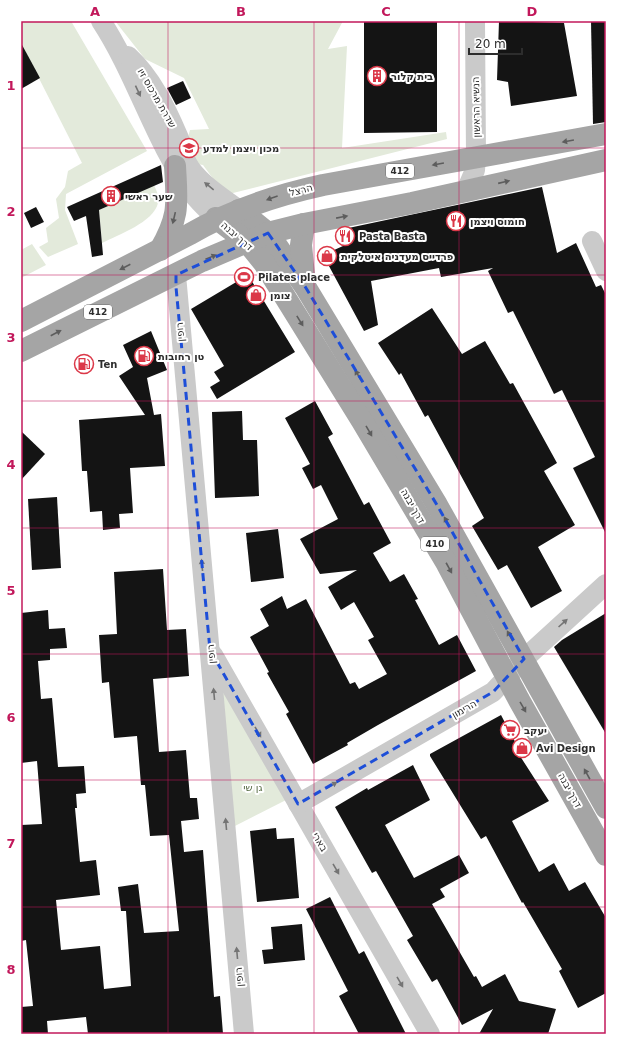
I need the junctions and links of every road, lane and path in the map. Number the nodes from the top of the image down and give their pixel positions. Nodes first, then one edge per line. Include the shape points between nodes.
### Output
1 (101, 21) edge
2 (475, 21) edge
3 (115, 43) junction
4 (606, 134) edge
5 (476, 157) junction
6 (606, 160) edge
7 (175, 166) junction
8 (466, 191) junction
9 (239, 210) junction
10 (216, 218) junction
11 (304, 224) junction
12 (268, 233) junction
13 (592, 241) dead end
14 (247, 242) junction
15 (160, 250) junction
16 (606, 271) edge
17 (176, 275) junction
18 (306, 288) junction
19 (21, 321) edge
20 (21, 351) edge
21 (606, 584) edge
22 (210, 650) junction
23 (524, 659) junction
24 (507, 676) junction
25 (298, 804) junction
26 (606, 808) edge
27 (606, 855) edge
28 (244, 1034) edge
29 (430, 1034) edge

1 - 3 street, שדרת מרכוס זיו
2 - 5 street, הנשיא הראשון
3 -> 7 street, שדרת מרכוס זיו
9 -> 3 street, שדרת מרכוס זיו via 200,179 187,163 167,112 142,68
4 -> 5 main road, הרצל / 412
5 - 8 street, הנשיא הראשון via 475,170
5 -> 9 main road, הרצל / 412 via 323,185 280,195
8 -> 6 main road, 412
7 - 10 street, שדרת מרכוס זיו via 194,195
7 -> 15 main road via 176,214 170,233
11 -> 8 main road, 412
9 - 10 main road, הרצל / 412
9 - 12 main road, דרך יבנה / 410
10 - 14 main road, דרך יבנה / 410
10 - 15 main road, הרצל / 412
11 - 12 main road, 412
11 - 18 main road via 301,245
12 - 14 main road, 412
12 - 18 main road, דרך יבנה / 410
13 - 16 street
17 -> 14 main road, 412
14 -> 24 main road, דרך יבנה / 410 via 268,268 362,421 447,564
15 -> 19 main road, הרצל / 412
20 -> 17 main road, 412
22 -> 17 street, רופין
23 -> 18 main road, דרך יבנה / 410 via 437,505
23 -> 21 street, הרימון
22 -> 25 street, בארי
28 -> 22 street, רופין
23 - 24 street, הרימון
26 -> 23 main road, דרך יבנה / 410
25 -> 24 street, הרימון via 494,692
24 -> 27 main road, דרך יבנה / 410
25 -> 29 street, בארי

